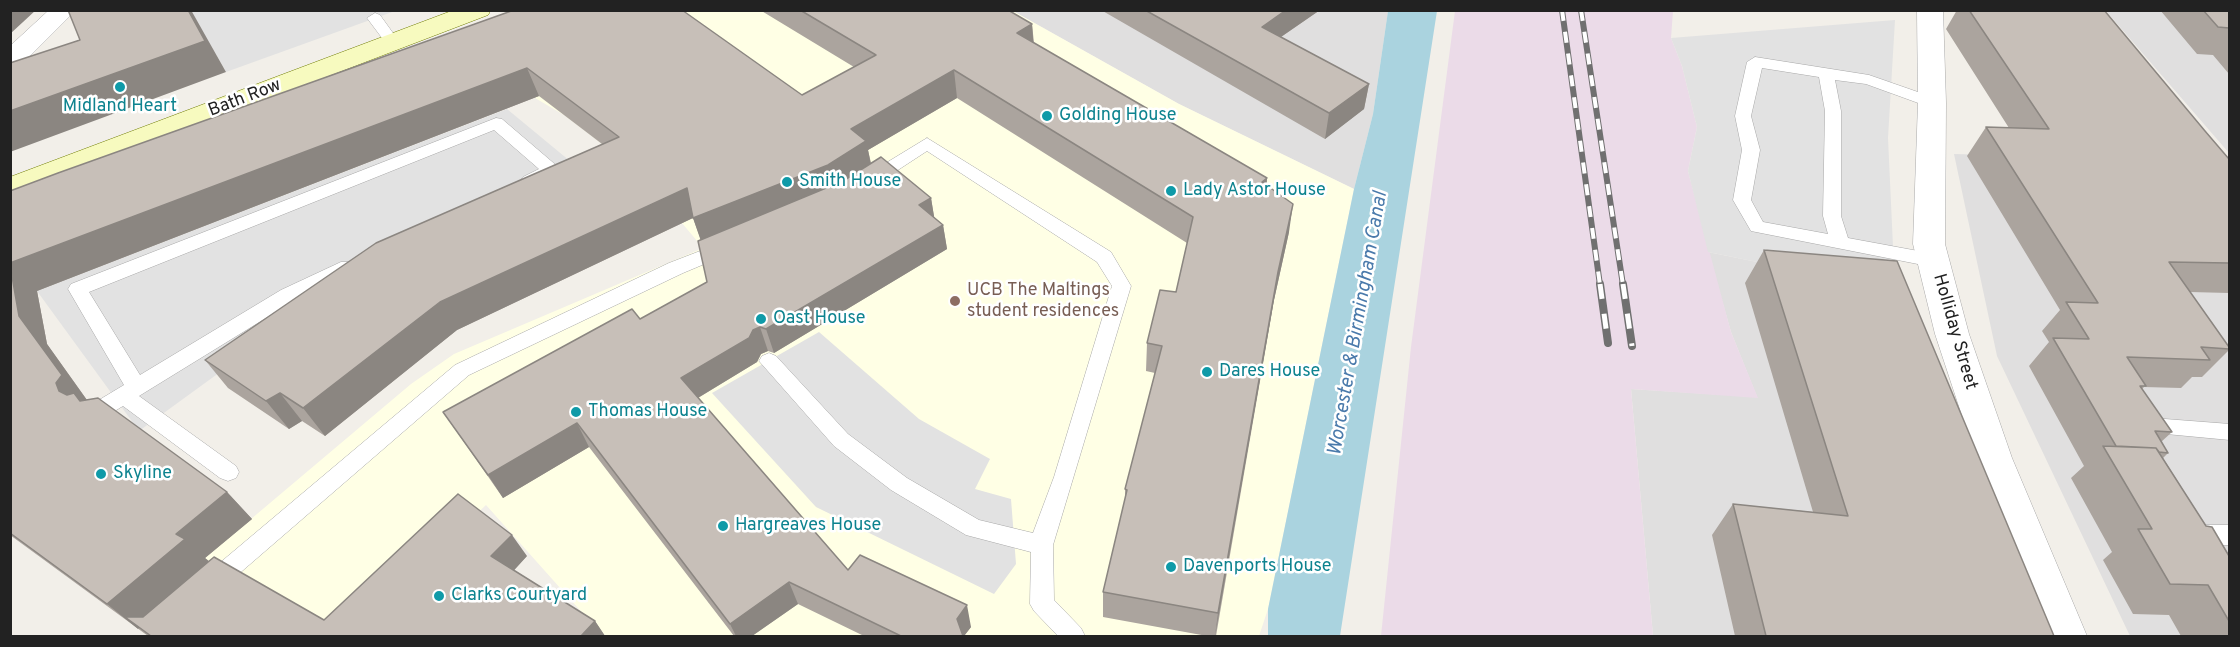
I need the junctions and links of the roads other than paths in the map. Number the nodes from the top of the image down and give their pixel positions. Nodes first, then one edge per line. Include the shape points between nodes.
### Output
1 (64, 10) edge
2 (479, 10) edge
3 (1929, 10) edge
4 (375, 18) dead end
5 (393, 43) junction
6 (10, 61) edge
7 (1826, 73) junction
8 (1932, 103) junction
9 (10, 188) edge
10 (509, 190) edge
11 (852, 193) edge
12 (742, 240) edge
13 (1840, 242) junction
14 (362, 260) edge
15 (1934, 260) junction
16 (769, 361) dead end
17 (129, 391) junction
18 (96, 412) edge
19 (2152, 426) edge
20 (2229, 432) edge
21 (228, 472) dead end
22 (2186, 535) edge
23 (2229, 535) edge
24 (1042, 545) junction
25 (194, 598) edge
26 (1073, 636) edge
27 (2067, 636) edge

1 - 6 street
2 - 5 main road, Bath Row
3 - 8 street, Holliday Street
4 - 5 lane
5 - 9 main road, Bath Row
7 - 8 lane via 1869,80
7 - 13 lane via 1833,111 1832,216
7 - 13 lane via 1755,62 1743,116 1751,150 1742,200 1757,227
8 - 15 street, Holliday Street via 1929,244
10 - 17 lane via 551,170 496,123 78,289
11 - 24 lane via 927,143 1104,257 1122,286
12 - 25 lane via 462,370
13 - 15 lane
14 - 17 lane via 288,296
15 - 27 street, Holliday Street via 1952,334 1994,458
16 - 24 lane via 840,440 899,484 974,528
17 - 18 lane
17 - 21 lane
19 - 20 lane
22 - 23 lane
24 - 26 lane via 1042,604

